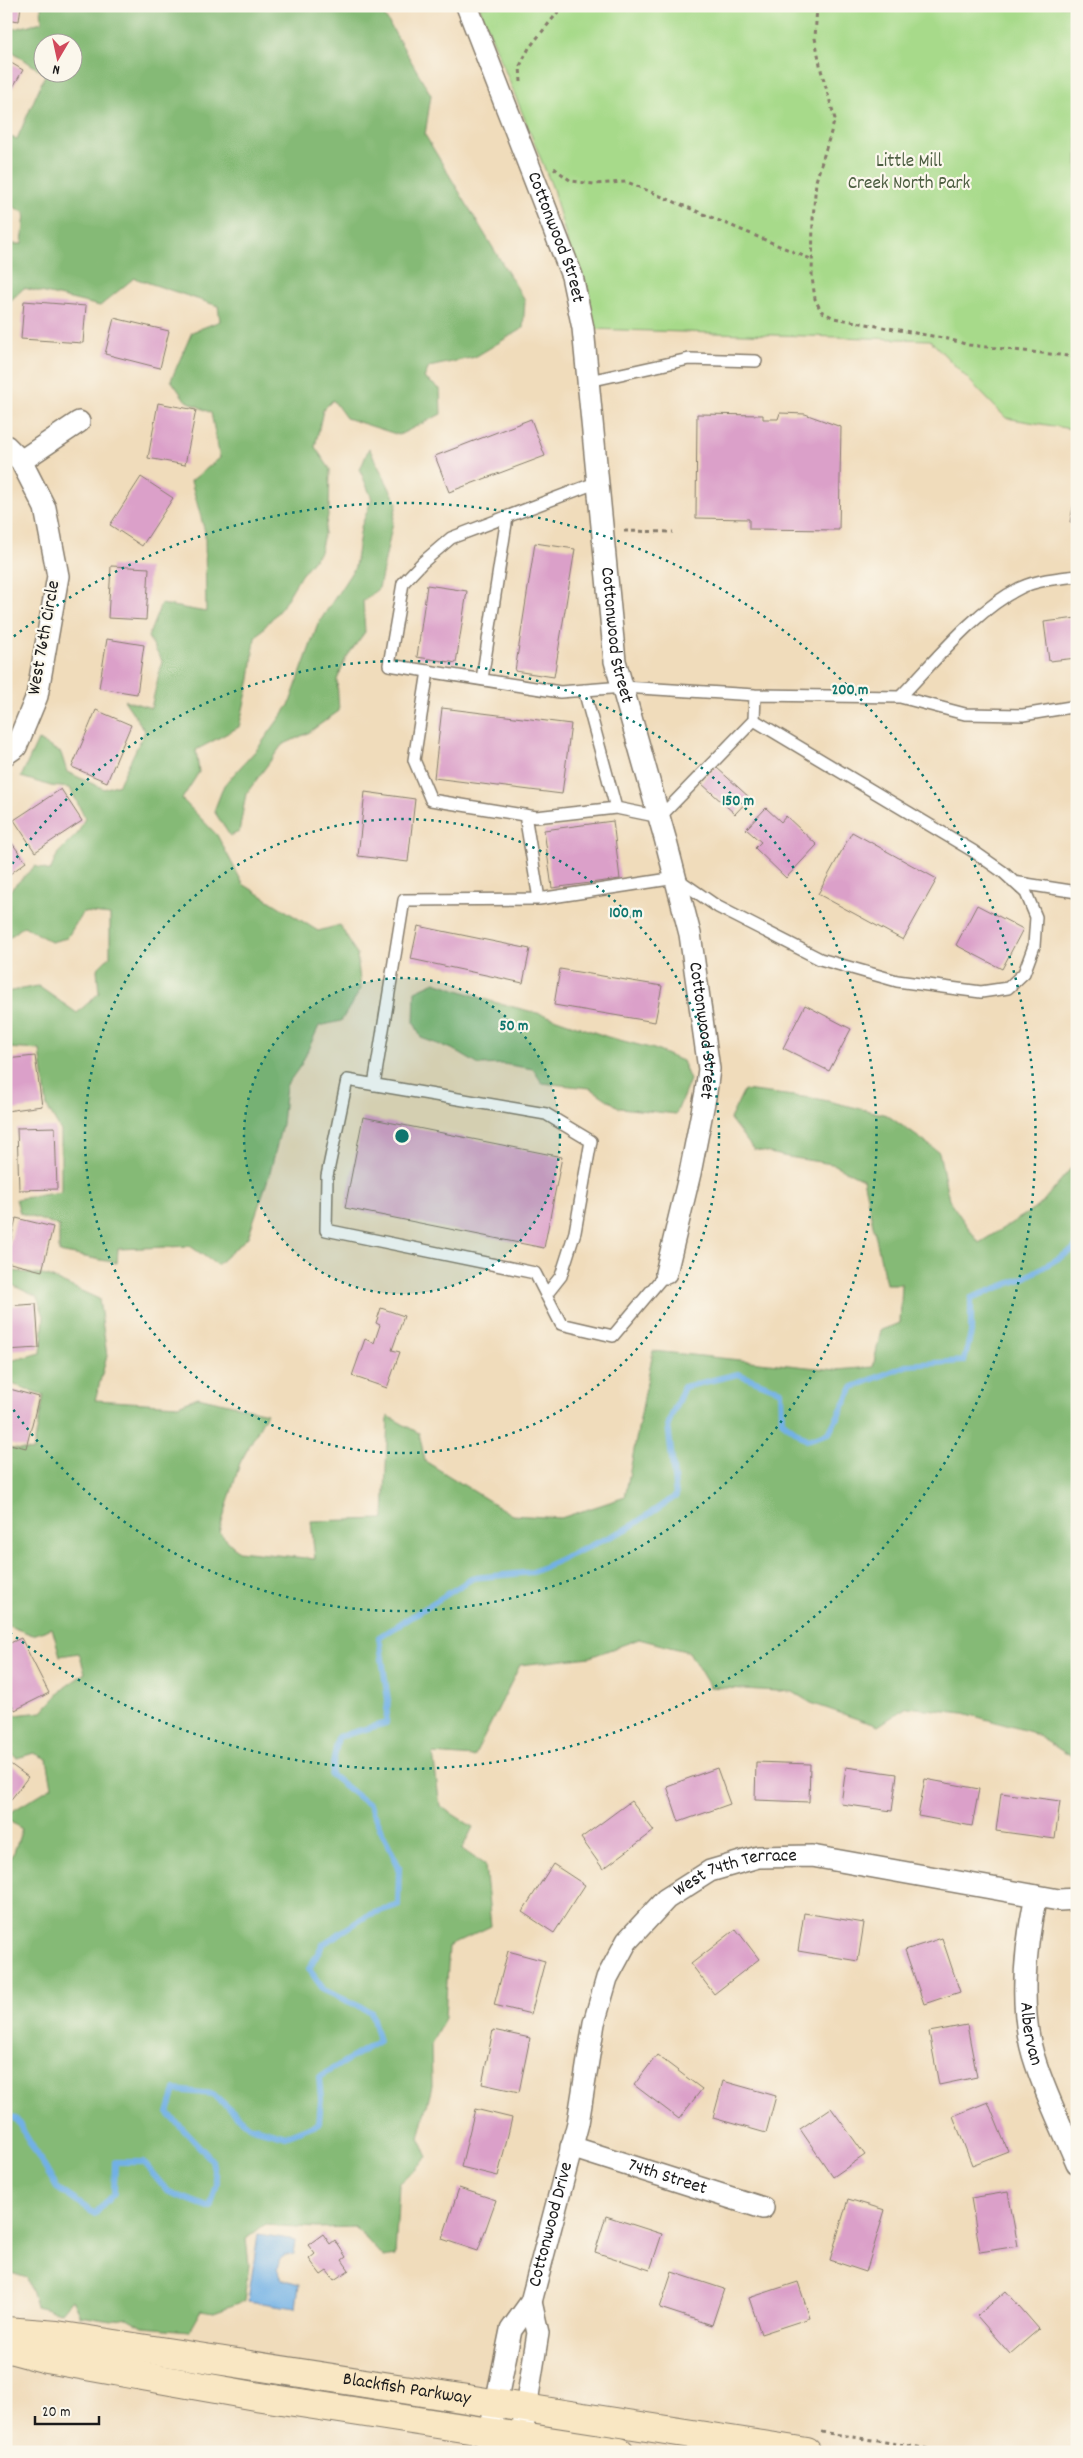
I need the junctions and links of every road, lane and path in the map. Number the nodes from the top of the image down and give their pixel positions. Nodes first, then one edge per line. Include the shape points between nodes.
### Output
1 (467, 6) edge
2 (558, 6) edge
3 (817, 6) edge
4 (521, 90) dead end
5 (552, 165) dead end
6 (812, 260) junction
7 (1077, 357) edge
8 (756, 361) dead end
9 (589, 382) junction
10 (79, 422) dead end
11 (6, 446) edge
12 (21, 461) junction
13 (598, 482) junction
14 (507, 517) junction
15 (603, 532) junction
16 (673, 532) dead end
17 (1077, 576) edge
18 (428, 671) junction
19 (482, 679) junction
20 (623, 687) junction
21 (584, 690) junction
22 (755, 695) junction
23 (900, 697) junction
24 (1077, 706) edge
25 (754, 720) junction
26 (6, 754) edge
27 (616, 808) junction
28 (525, 815) junction
29 (660, 817) junction
30 (676, 878) junction
31 (1013, 882) junction
32 (1077, 892) edge
33 (539, 899) junction
34 (374, 1085) junction
35 (666, 1273) joint
36 (546, 1295) junction
37 (1036, 1896) junction
38 (1077, 1900) edge
39 (572, 2147) junction
40 (1077, 2163) edge
41 (763, 2208) dead end
42 (531, 2302) junction
43 (6, 2331) edge
44 (6, 2348) edge
45 (496, 2403) junction
46 (526, 2408) junction
47 (488, 2442) edge
48 (520, 2444) edge
49 (620, 2452) edge
50 (807, 2452) edge

1 - 9 street, Cottonwood Street via 572,276 584,328
2 - 4 path via 558,12 529,48 520,66
3 - 6 path via 815,38 835,118 816,181
5 - 6 path via 571,181 594,184 627,182
6 - 7 path via 815,299 821,311 834,318 969,345
8 - 9 lane via 689,359
9 - 13 street, Cottonwood Street
10 - 12 street
11 - 12 street, West 76th Circle
12 - 26 street, West 76th Circle via 45,508 58,576 37,696 16,747
13 - 14 lane
13 - 15 street, Cottonwood Street
14 - 18 lane via 451,538 403,583 389,664
14 - 19 lane
15 - 16 path
15 - 20 street, Cottonwood Street via 616,660
17 - 23 lane via 1022,587 988,607
18 - 19 lane
18 - 28 lane via 414,760 432,800
19 - 21 lane via 560,692
20 - 21 lane
20 - 22 lane
20 - 29 street, Cottonwood Street
21 - 27 lane
22 - 23 lane
22 - 25 lane
23 - 24 lane via 966,714 1023,716
25 - 29 lane
25 - 31 lane via 973,851
27 - 28 lane via 536,817
27 - 29 lane
28 - 33 lane
29 - 30 street, Cottonwood Street
30 - 31 lane via 718,907 820,959 897,981 981,992 1008,988 1024,973 1034,946 1036,916 1026,893
30 - 33 lane
30 - 35 street, Cottonwood Street via 690,934 709,1069 690,1173
31 - 32 lane
33 - 34 lane via 404,900
34 - 36 lane via 546,1114 591,1142 575,1232 561,1276
34 - 36 lane via 347,1080 327,1176 326,1230 535,1273
35 - 36 lane via 613,1336 561,1324
37 - 38 street, West 74th Terrace
37 - 39 street, West 74th Terrace via 812,1856 758,1857 710,1871 666,1899 627,1941 606,1978 594,2023
37 - 40 street, Albervan via 1025,1976 1028,2024 1035,2062
39 - 41 street, 74th Street
39 - 42 street, Cottonwood Drive
42 - 45 street, Cottonwood Drive via 511,2330
42 - 46 street, Cottonwood Drive via 538,2333
43 - 45 main road, Blackfish Parkway via 57,2335
44 - 47 main road, Blackfish Parkway via 46,2359 246,2394
45 - 46 main road, Blackfish Parkway
45 - 47 street, Cottonwood Drive
46 - 48 street, Cottonwood Drive
46 - 50 main road, Blackfish Parkway
47 - 48 main road, Blackfish Parkway
48 - 49 main road, Blackfish Parkway

